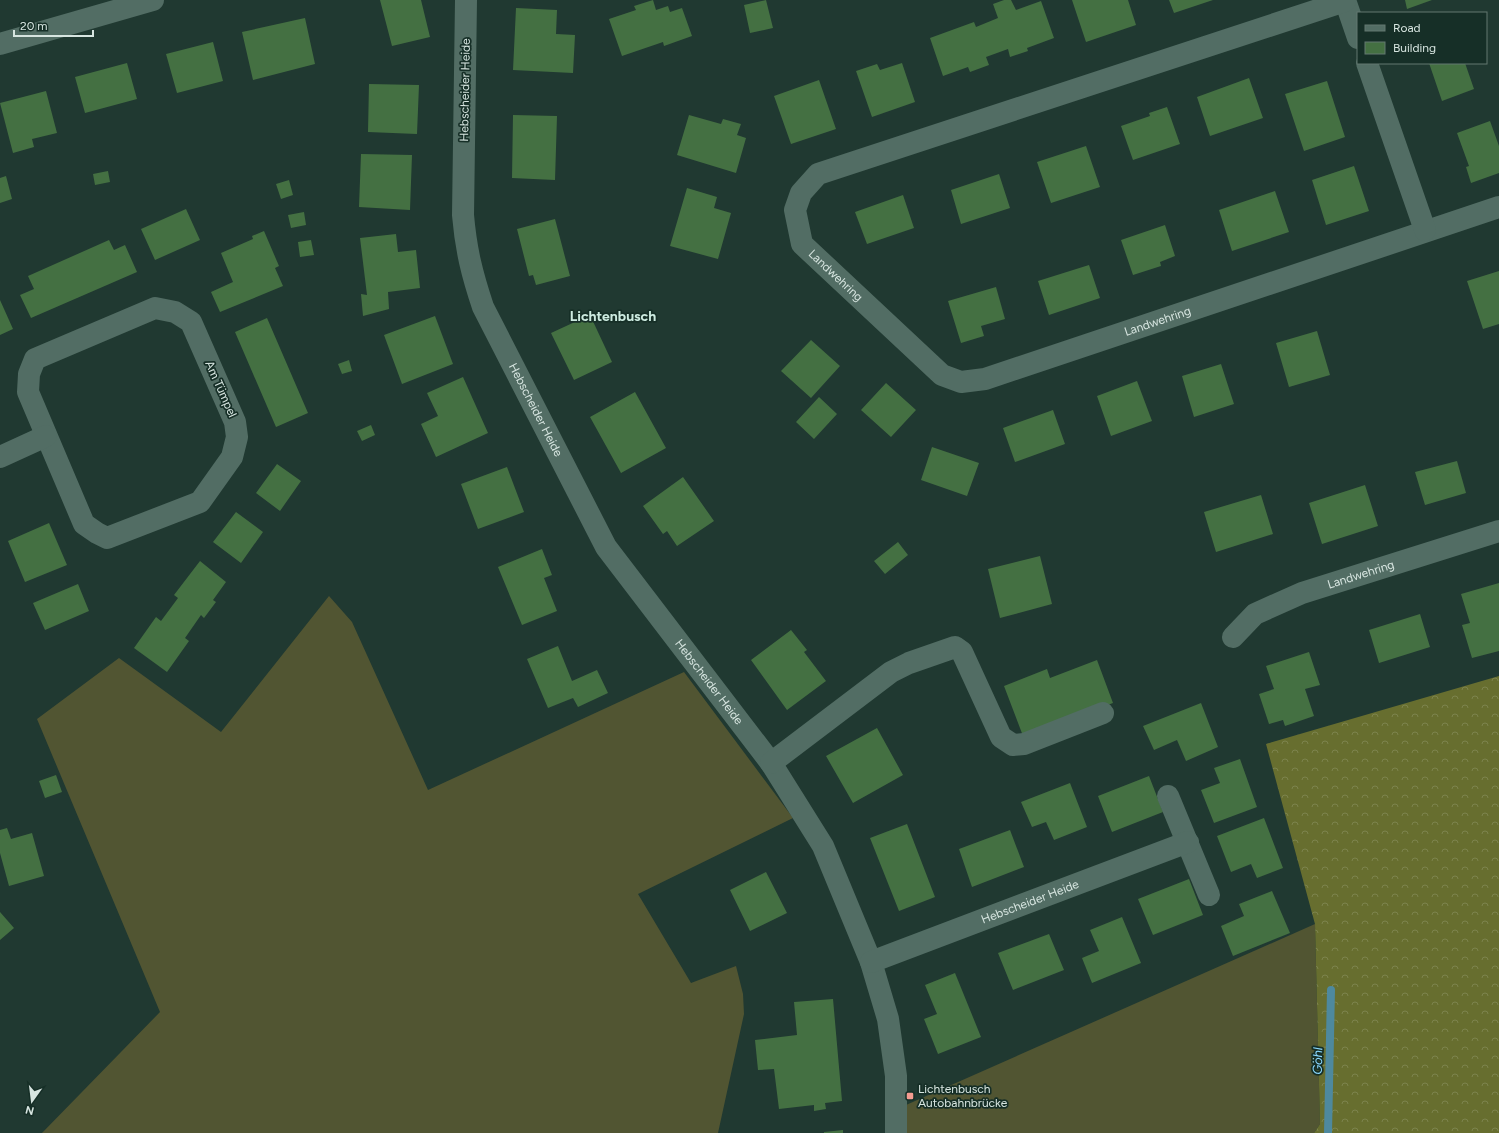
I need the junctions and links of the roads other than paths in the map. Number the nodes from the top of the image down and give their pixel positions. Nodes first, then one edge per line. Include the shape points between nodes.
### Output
1 (153, 0) edge
2 (466, 0) edge
3 (1345, 1) edge
4 (1357, 35) edge
5 (0, 44) edge
6 (1367, 64) edge
7 (1499, 207) edge
8 (1425, 230) junction
9 (46, 436) junction
10 (0, 457) edge
11 (1499, 531) edge
12 (1233, 637) dead end
13 (1103, 713) dead end
14 (771, 763) junction
15 (1168, 796) dead end
16 (1188, 842) junction
17 (1209, 895) dead end
18 (872, 962) junction
19 (896, 1133) edge

1 - 5 street
2 - 14 street, Hebscheider Heide via 463,215 472,275 484,307 606,547
3 - 4 street, Landwehring
3 - 8 street, Landwehring via 818,174 801,193 795,210 802,244 942,375 961,382 985,379
6 - 8 street
7 - 8 street, Landwehring
9 - 9 street, Am Tümpel via 84,524 107,538 200,502 232,457 236,437 235,422 191,322 175,312 155,308 35,359 29,374 28,392
9 - 10 street
11 - 12 street, Landwehring via 1302,592 1255,614
13 - 14 street via 1024,744 1013,745 1001,737 962,652 955,647 891,672
14 - 18 street, Hebscheider Heide via 822,846
15 - 16 street
16 - 17 street
16 - 18 street, Hebscheider Heide
18 - 19 street, Hebscheider Heide via 888,1018 896,1076

